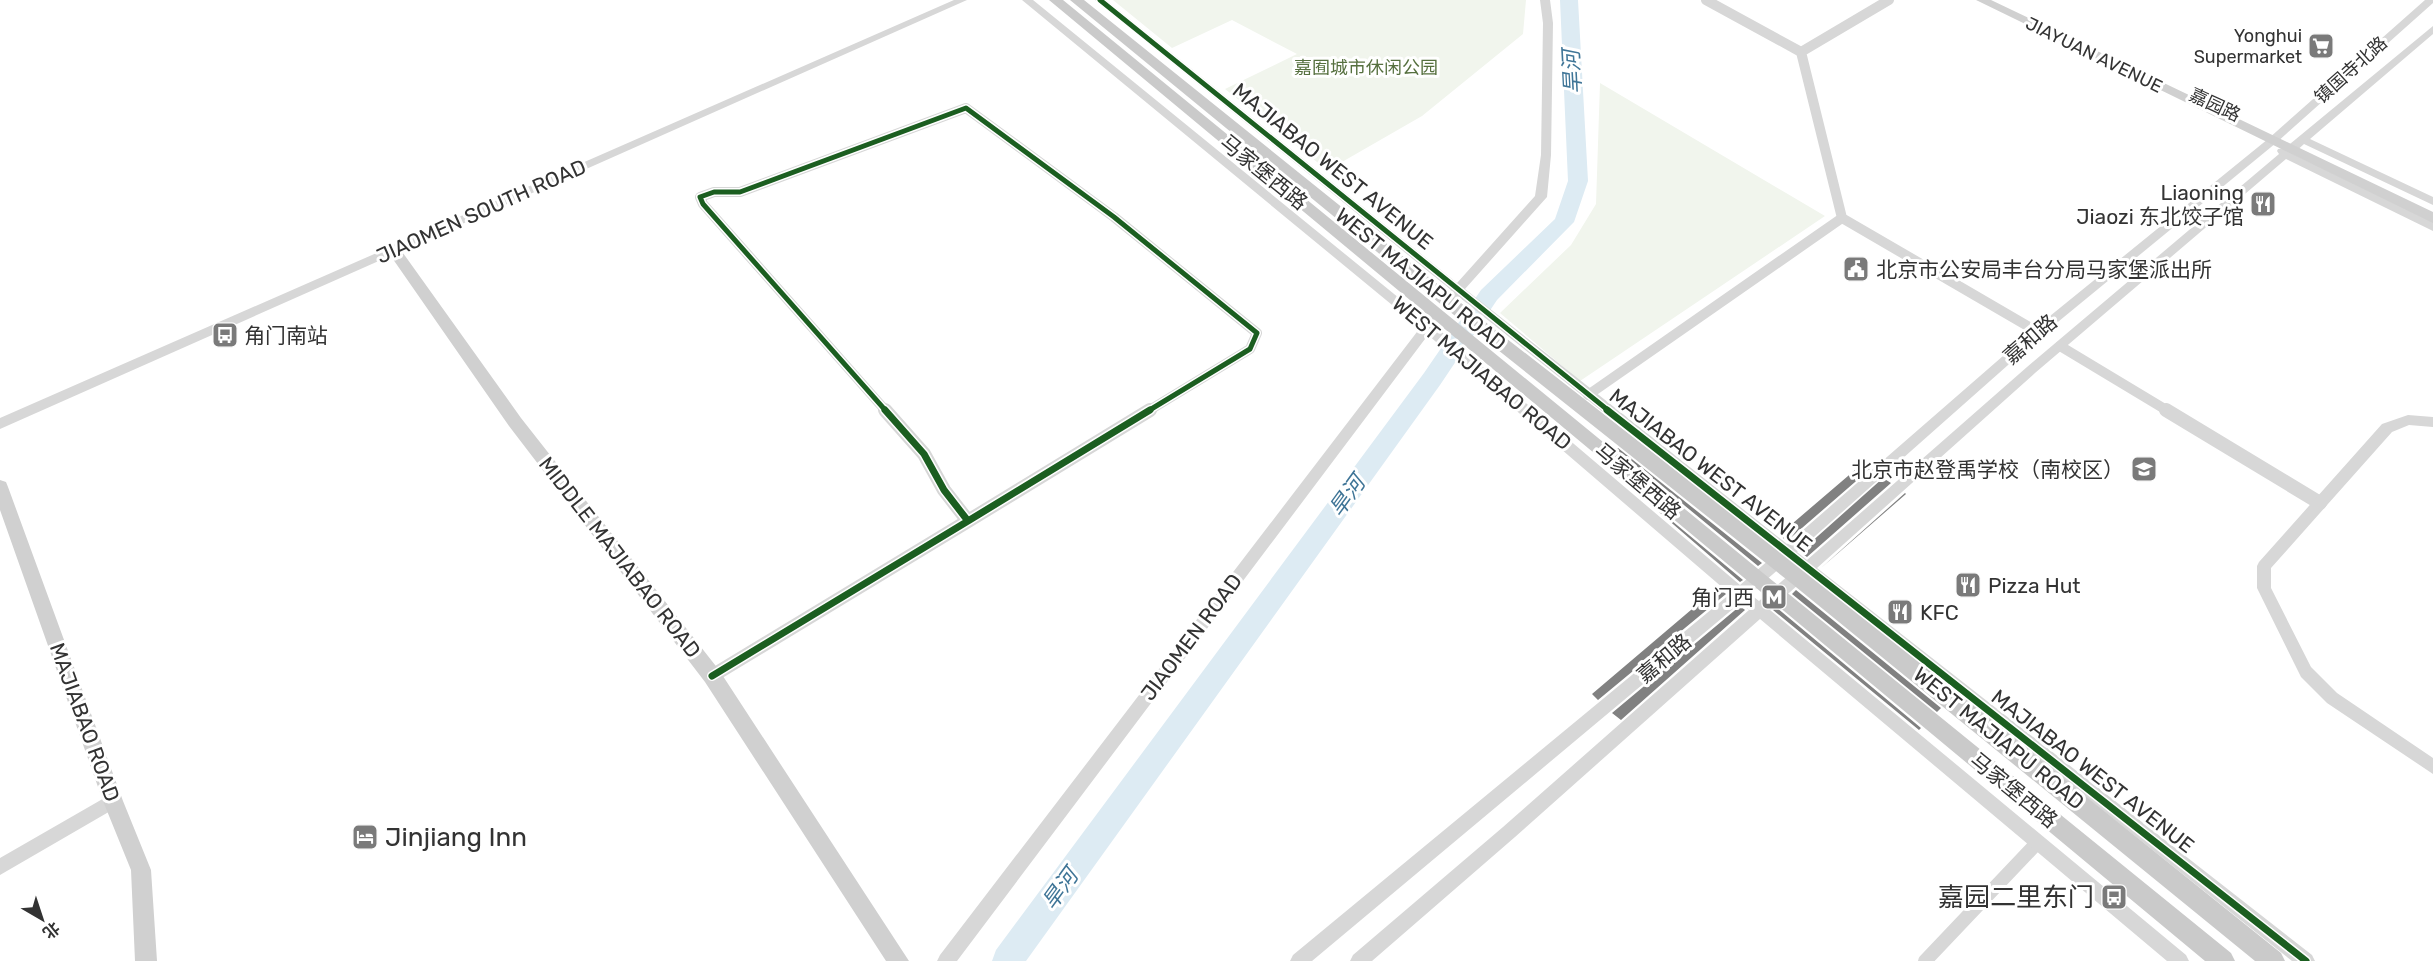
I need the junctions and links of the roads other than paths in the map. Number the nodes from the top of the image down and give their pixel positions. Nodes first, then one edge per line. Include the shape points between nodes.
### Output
1 (962, 0) edge
2 (1027, 0) edge
3 (1055, 0) edge
4 (1076, 0) edge
5 (1100, 0) edge
6 (1545, 0) edge
7 (1706, 0) edge
8 (1889, 0) edge
9 (1982, 0) edge
10 (1998, 0) edge
11 (2427, 1) edge
12 (2433, 29) edge
13 (1801, 52) junction
14 (2275, 138) junction
15 (2295, 147) junction
16 (2433, 201) edge
17 (2433, 209) edge
18 (1842, 218) junction
19 (2433, 218) edge
20 (2433, 226) edge
21 (393, 249) junction
22 (1461, 290) junction
23 (1452, 304) junction
24 (1437, 324) junction
25 (2038, 332) junction
26 (1486, 343) junction
27 (2060, 346) junction
28 (1588, 395) junction
29 (2433, 422) edge
30 (0, 424) edge
31 (0, 487) edge
32 (2320, 503) junction
33 (968, 521) junction
34 (1782, 556) junction
35 (1804, 572) junction
36 (1756, 579) junction
37 (1740, 594) junction
38 (1777, 596) junction
39 (1760, 611) junction
40 (712, 676) junction
41 (2433, 767) edge
42 (113, 801) junction
43 (2037, 843) junction
44 (0, 867) edge
45 (146, 961) edge
46 (898, 961) edge
47 (946, 961) edge
48 (1299, 961) edge
49 (1359, 961) edge
50 (1925, 961) edge
51 (2180, 961) edge
52 (2223, 961) edge
53 (2273, 961) edge
54 (2306, 961) edge

1 - 21 street, JIAOMEN SOUTH ROAD
2 - 24 street, WEST MAJIABAO ROAD
3 - 24 main road, 马家堡西路
4 - 23 main road, WEST MAJIAPU ROAD
5 - 22 street, MAJIABAO WEST AVENUE
6 - 22 street via 1546,155 1541,197
7 - 13 street
8 - 13 street
9 - 14 main road, JIAYUAN AVENUE
10 - 14 main road, 嘉园路
11 - 14 street, 镇国寺北路
12 - 15 street, 镇国寺北路
13 - 18 street
14 - 15 main road
14 - 25 street, 嘉和路
15 - 16 street
15 - 17 main road
15 - 19 main road
15 - 20 street
15 - 27 street, 嘉和路
18 - 25 street
18 - 28 street
21 - 30 street, JIAOMEN SOUTH ROAD
21 - 40 main road, MIDDLE MAJIABAO ROAD via 515,422
22 - 23 street
22 - 26 street, MAJIABAO WEST AVENUE
23 - 26 main road, WEST MAJIAPU ROAD
24 - 26 main road, 马家堡西路
24 - 47 street, JIAOMEN ROAD via 1355,419
25 - 34 street, 嘉和路
26 - 28 street, MAJIABAO WEST AVENUE
26 - 34 main road, WEST MAJIAPU ROAD
26 - 36 main road, 马家堡西路
26 - 37 street, WEST MAJIABAO ROAD
27 - 32 street
27 - 35 street, 嘉和路
28 - 34 street, MAJIABAO WEST AVENUE
29 - 32 street via 2408,420 2387,428
31 - 42 main road, MAJIABAO ROAD
32 - 41 street via 2264,566 2264,588 2306,672 2332,698
33 - 33 street via 944,490 924,454 700,197 714,192 740,192 966,108 1176,264 1257,333 1250,349
33 - 40 street
34 - 35 main road, WEST MAJIAPU ROAD
34 - 36 street, 嘉和路
35 - 38 street, 嘉和路
35 - 53 main road, WEST MAJIAPU ROAD
35 - 54 street, MAJIABAO WEST AVENUE
36 - 37 street, 嘉和路
36 - 38 main road, 马家堡西路
37 - 39 street, WEST MAJIABAO ROAD
37 - 48 street, 嘉和路
38 - 39 street, 嘉和路
38 - 52 main road, 马家堡西路
39 - 43 street, WEST MAJIABAO ROAD
39 - 49 street, 嘉和路
40 - 46 main road, MIDDLE MAJIABAO ROAD
42 - 44 street
42 - 45 main road, MAJIABAO ROAD via 141,870
43 - 50 street
43 - 51 street, WEST MAJIABAO ROAD

